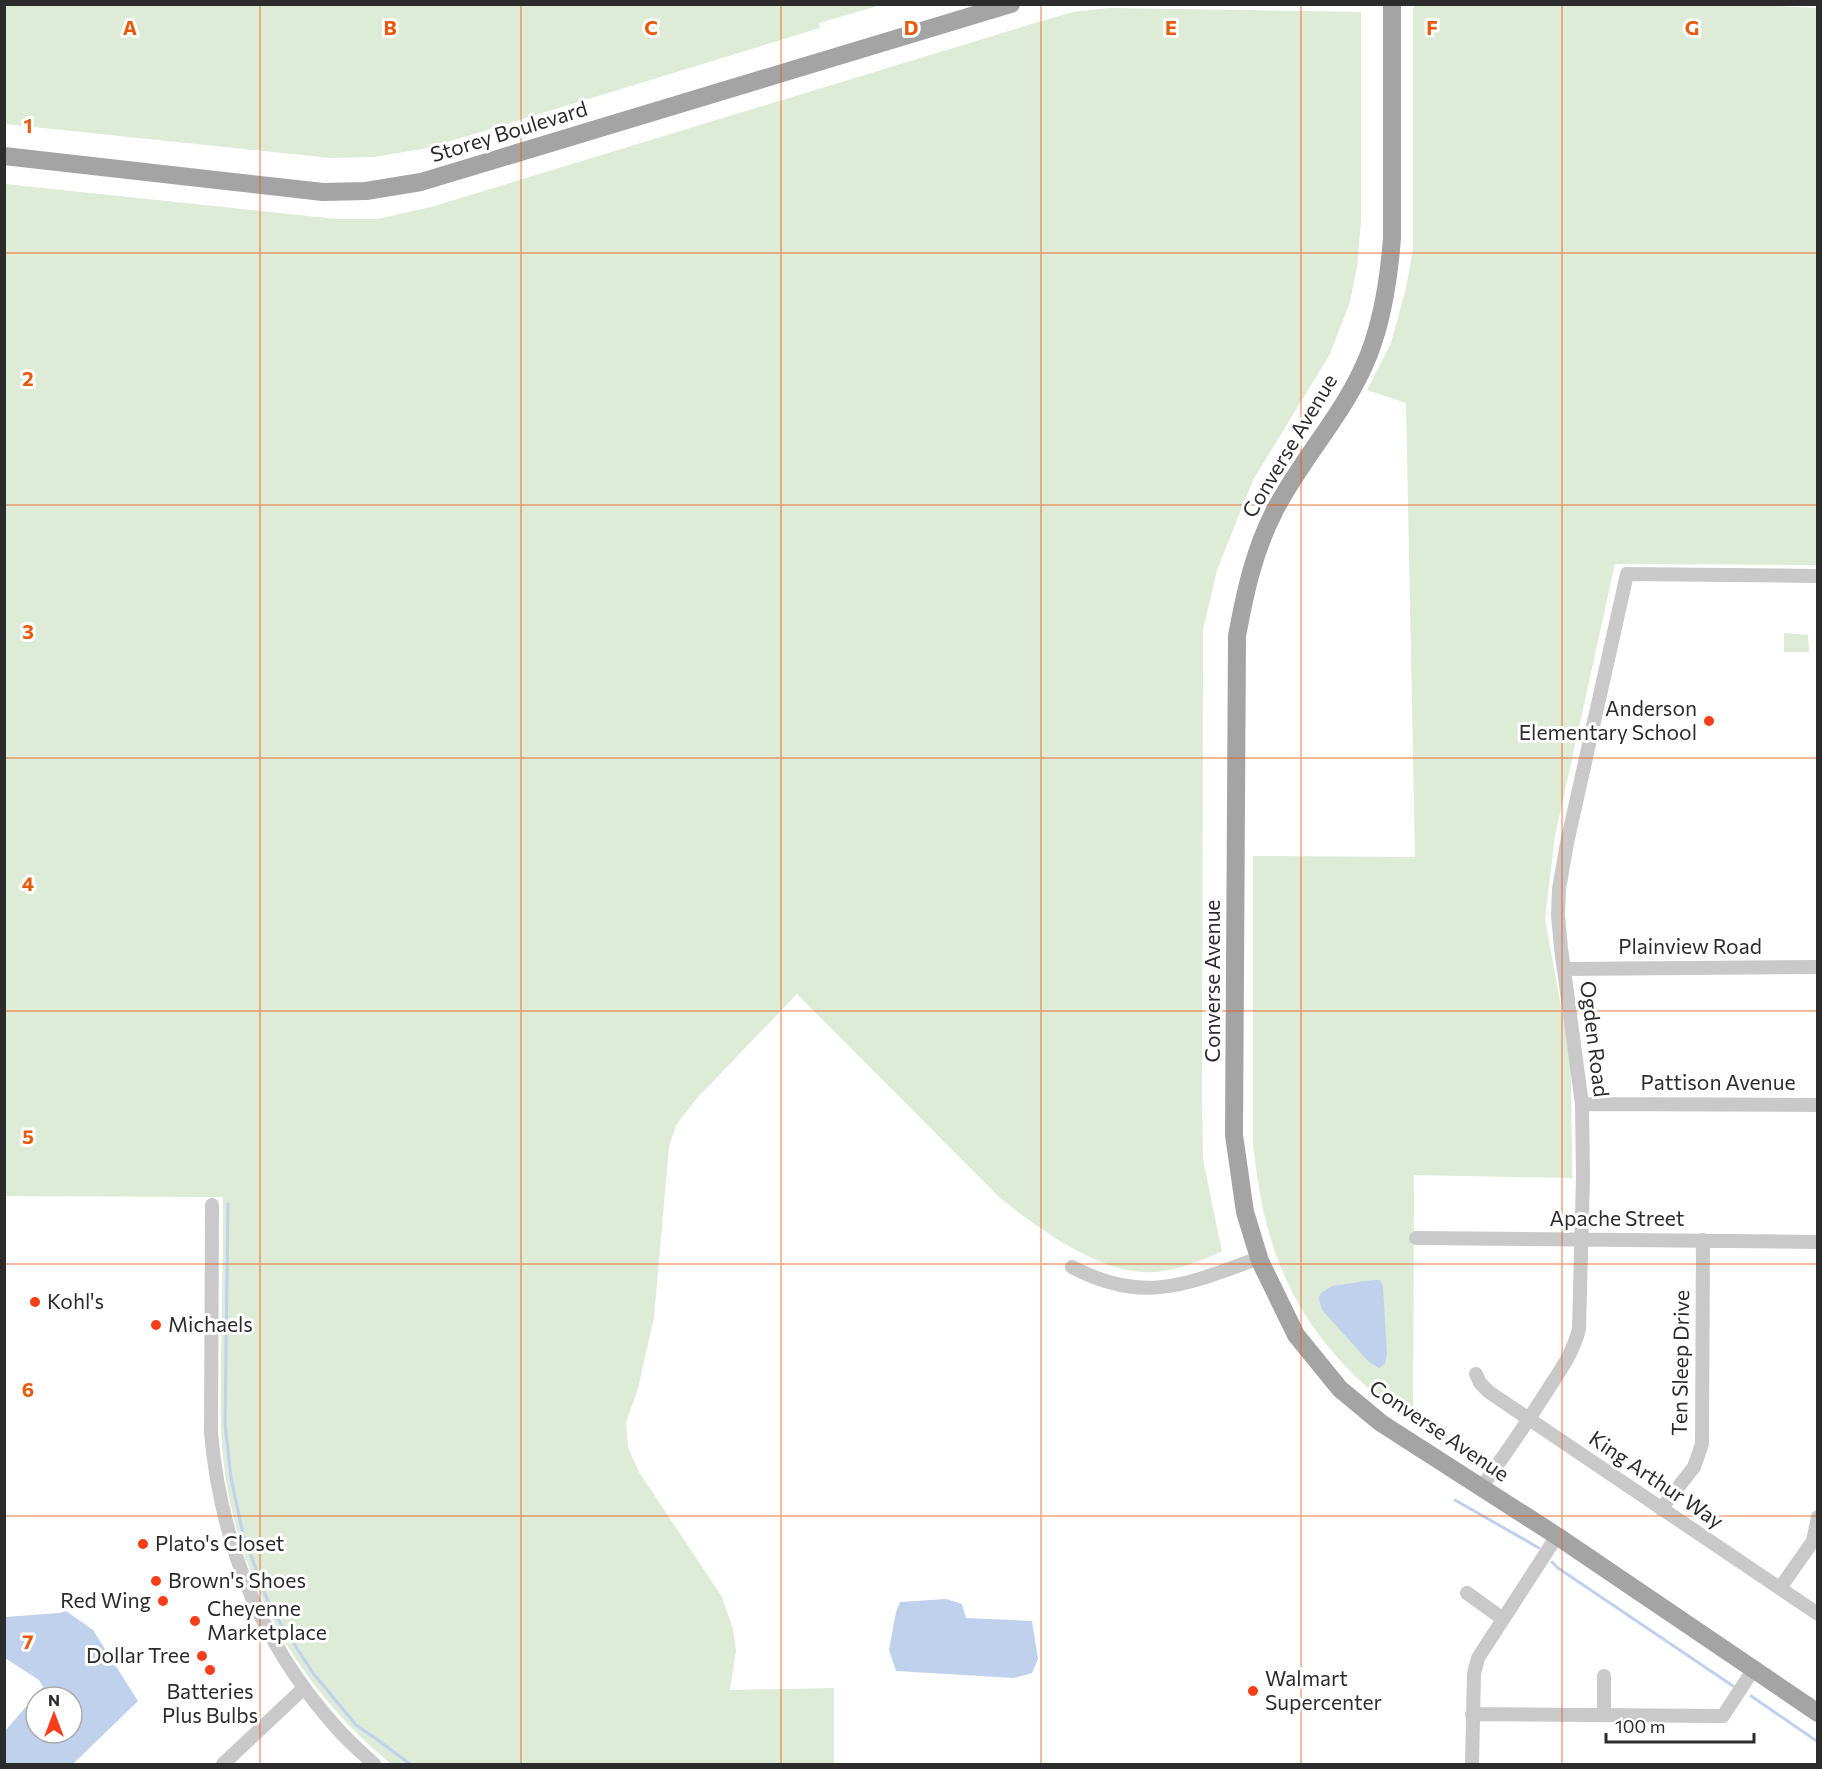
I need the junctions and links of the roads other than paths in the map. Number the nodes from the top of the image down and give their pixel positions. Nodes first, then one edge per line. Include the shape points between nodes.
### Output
1 (1011, 4) edge
2 (1392, 4) edge
3 (4, 156) edge
4 (1818, 576) edge
5 (1818, 967) edge
6 (1564, 969) junction
7 (1582, 1104) junction
8 (1818, 1105) edge
9 (212, 1205) dead end
10 (1416, 1238) dead end
11 (1581, 1240) junction
12 (1703, 1240) junction
13 (1818, 1242) edge
14 (1259, 1258) junction
15 (1072, 1267) dead end
16 (1476, 1374) dead end
17 (1530, 1419) junction
18 (1481, 1488) junction
19 (1661, 1509) junction
20 (1818, 1517) edge
21 (1557, 1536) junction
22 (1780, 1588) junction
23 (1467, 1593) dead end
24 (1818, 1614) edge
25 (1503, 1618) junction
26 (1753, 1670) junction
27 (1604, 1676) dead end
28 (303, 1688) junction
29 (1818, 1713) edge
30 (1472, 1714) junction
31 (1604, 1715) junction
32 (223, 1764) edge
33 (374, 1764) edge
34 (1472, 1764) edge

1 - 3 main road, Storey Boulevard via 421,182 366,191 323,192
2 - 14 main road, Converse Avenue via 1393,209 1382,313 1369,355 1349,393 1275,510 1258,548 1237,636 1234,1135 1245,1212
4 - 6 street, Ogden Road via 1627,574 1563,864 1558,915
5 - 6 street, Plainview Road
6 - 7 street, Ogden Road
7 - 8 street, Pattison Avenue
7 - 11 street, Ogden Road
9 - 28 street via 214,1471 229,1539 249,1595
10 - 11 street, Apache Street
11 - 12 street, Apache Street
11 - 17 street, Ogden Road via 1581,1313 1575,1345
12 - 13 street, Apache Street
12 - 19 street, Ten Sleep Drive via 1702,1444 1694,1467
14 - 15 street via 1183,1285 1149,1288 1101,1281
14 - 18 main road, Converse Avenue via 1296,1335 1340,1389 1381,1423
16 - 17 street, King Arthur Way via 1489,1392
17 - 18 street, Ogden Road
17 - 19 street, King Arthur Way
18 - 21 main road, Converse Avenue
19 - 22 street, King Arthur Way
20 - 22 street via 1813,1541
21 - 25 street
21 - 26 main road, Converse Avenue
22 - 24 street, King Arthur Way
23 - 25 street
25 - 30 street via 1478,1658
26 - 29 main road, Converse Avenue
26 - 31 street via 1723,1716
27 - 31 street
28 - 32 street
28 - 33 street via 335,1727
30 - 31 street
30 - 34 street

